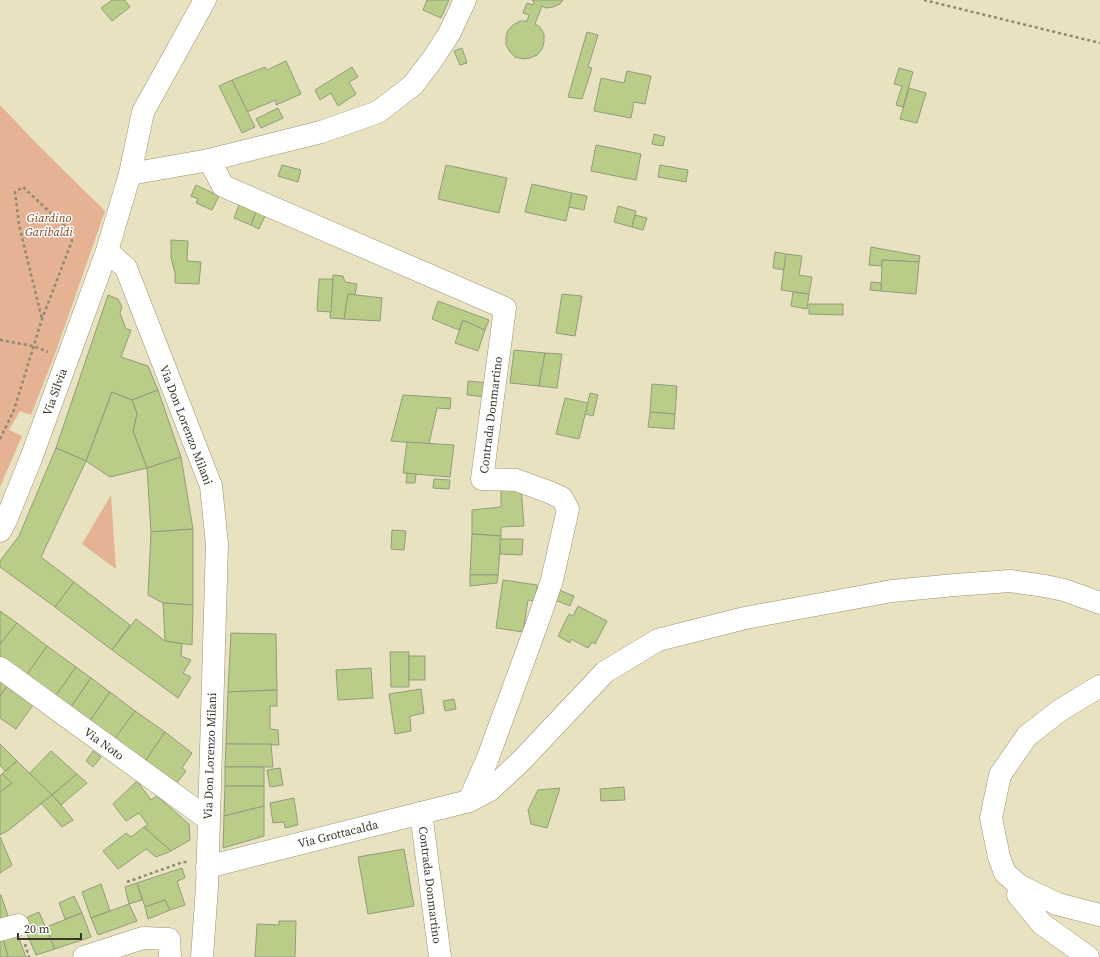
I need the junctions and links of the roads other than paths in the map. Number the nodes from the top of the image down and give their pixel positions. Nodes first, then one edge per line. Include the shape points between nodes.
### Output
1 (205, 0) edge
2 (465, 0) edge
3 (209, 160) junction
4 (130, 174) junction
5 (107, 251) junction
6 (0, 532) edge
7 (1100, 603) edge
8 (0, 668) edge
9 (1100, 686) edge
10 (470, 801) junction
11 (421, 813) junction
12 (208, 819) junction
13 (207, 864) junction
14 (1020, 886) junction
15 (1100, 915) edge
16 (86, 957) edge
17 (170, 957) edge
18 (202, 957) edge
19 (440, 957) edge
20 (1088, 957) edge

1 - 4 street via 143,112
2 - 3 street via 449,34 413,85 378,112 321,132
3 - 4 street
3 - 10 street, Contrada Donmartino via 223,186 504,308 482,479 516,480 562,498 568,509 552,580
4 - 5 street
5 - 6 street, Via Silvia via 30,461
5 - 12 street, Via Don Lorenzo Milani via 126,268 211,486 217,544
7 - 10 street, Via Grottacalda via 1064,590 1010,581 955,584 892,591 745,618 658,640 605,672 516,766 490,790
8 - 12 street, Via Noto
9 - 14 street via 1059,711 1027,736 1000,775 991,818 1005,873
10 - 11 street, Via Grottacalda
11 - 13 street, Via Grottacalda
11 - 19 street, Contrada Donmartino
12 - 13 street, Via Don Lorenzo Milani
13 - 18 street, Via Don Lorenzo Milani
14 - 15 street via 1058,904
14 - 20 street via 1018,895 1042,924
16 - 17 street via 143,938 170,939

